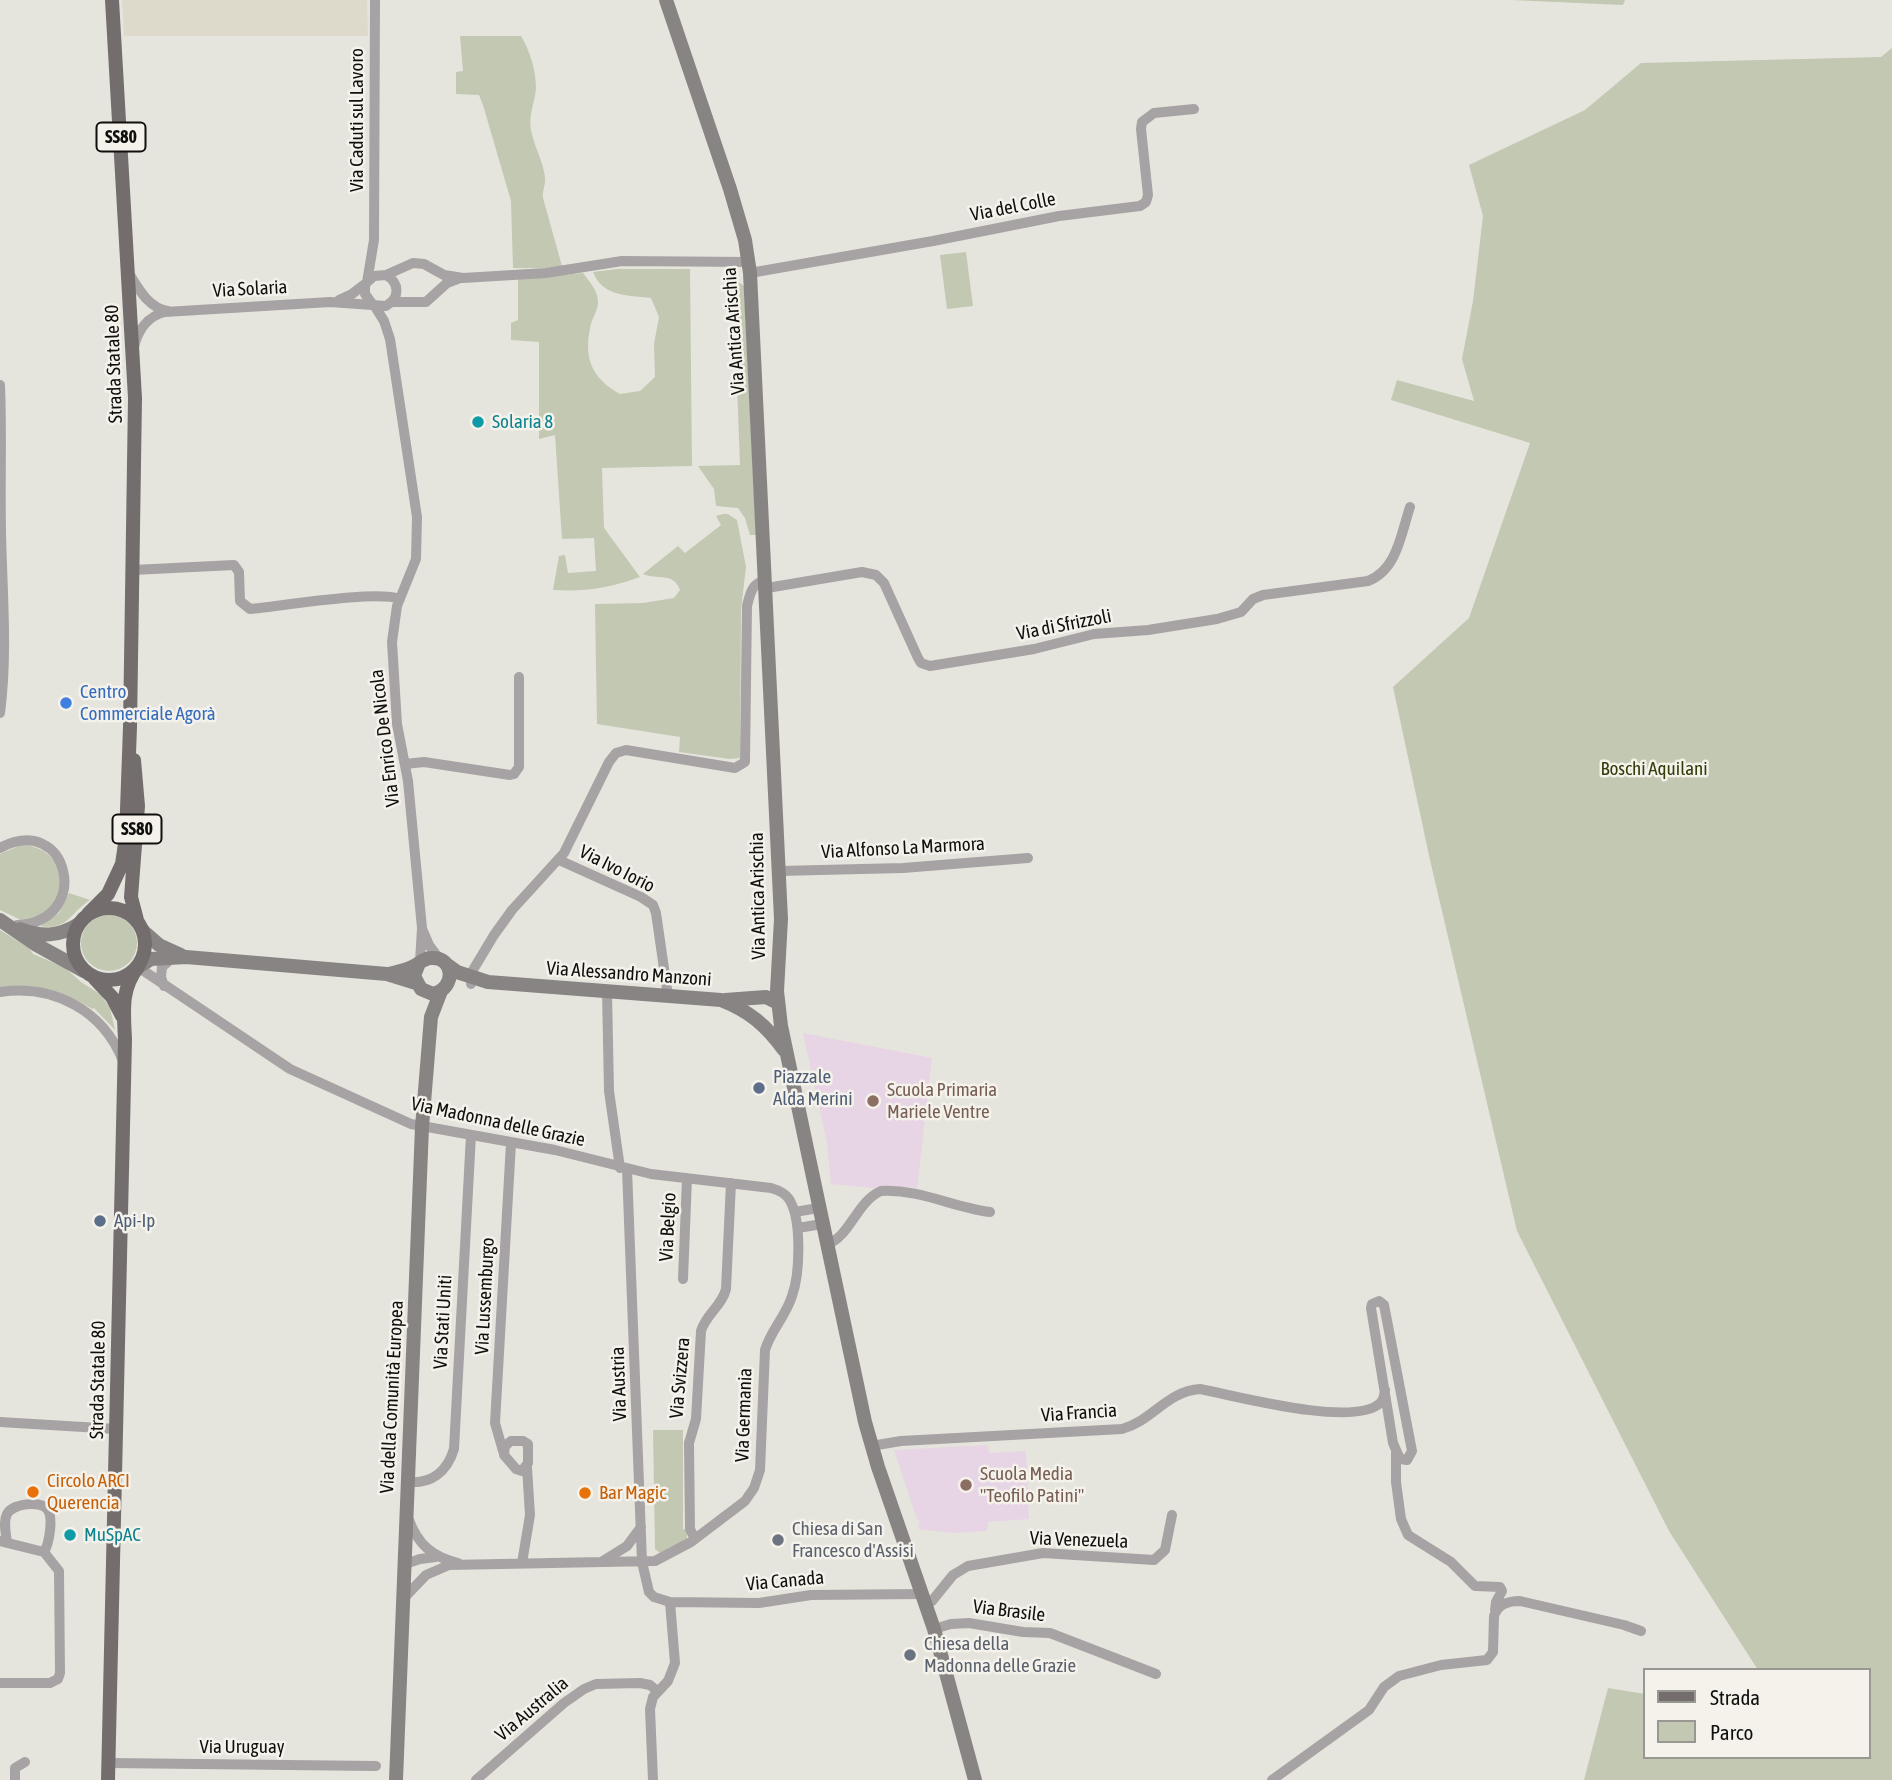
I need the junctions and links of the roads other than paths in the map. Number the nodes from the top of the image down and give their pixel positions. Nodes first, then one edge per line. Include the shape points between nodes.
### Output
1 (112, 0) edge
2 (375, 0) edge
3 (666, 0) edge
4 (1194, 108) dead end
5 (373, 240) junction
6 (750, 268) junction
7 (436, 271) junction
8 (129, 274) junction
9 (385, 275) junction
10 (463, 278) junction
11 (366, 283) junction
12 (436, 295) junction
13 (330, 302) junction
14 (392, 302) junction
15 (373, 305) junction
16 (173, 311) junction
17 (390, 339) junction
18 (133, 350) junction
19 (0, 385) edge
20 (1410, 507) dead end
21 (134, 570) junction
22 (767, 585) junction
23 (400, 599) junction
24 (519, 677) dead end
25 (0, 712) edge
26 (130, 727) junction
27 (405, 764) junction
28 (0, 848) edge
29 (1028, 858) dead end
30 (559, 860) junction
31 (779, 871) junction
32 (83, 919) junction
33 (4, 922) edge
34 (422, 928) junction
35 (142, 930) junction
36 (179, 957) junction
37 (443, 962) junction
38 (420, 963) junction
39 (138, 967) junction
40 (779, 968) junction
41 (89, 974) junction
42 (387, 974) junction
43 (471, 981) junction
44 (164, 986) junction
45 (418, 986) junction
46 (443, 990) junction
47 (607, 991) junction
48 (0, 992) edge
49 (668, 996) junction
50 (743, 1003) junction
51 (778, 1003) junction
52 (432, 1017) junction
53 (124, 1024) junction
54 (787, 1054) junction
55 (125, 1065) junction
56 (422, 1127) junction
57 (471, 1135) junction
58 (511, 1143) junction
59 (624, 1169) junction
60 (687, 1178) junction
61 (731, 1183) junction
62 (818, 1208) junction
63 (795, 1212) junction
64 (990, 1212) dead end
65 (821, 1224) junction
66 (798, 1228) junction
67 (826, 1245) junction
68 (683, 1279) dead end
69 (1385, 1390) junction
70 (1360, 1411) junction
71 (0, 1422) edge
72 (116, 1429) junction
73 (1391, 1430) junction
74 (871, 1446) junction
75 (503, 1451) junction
76 (1396, 1453) junction
77 (1406, 1460) junction
78 (527, 1467) junction
79 (516, 1469) junction
80 (408, 1482) junction
81 (1396, 1482) junction
82 (527, 1484) junction
83 (407, 1511) junction
84 (1172, 1515) dead end
85 (641, 1527) junction
86 (695, 1539) junction
87 (4, 1542) edge
88 (44, 1552) junction
89 (440, 1557) junction
90 (522, 1563) junction
91 (600, 1563) junction
92 (642, 1563) junction
93 (405, 1564) junction
94 (462, 1564) junction
95 (439, 1569) junction
96 (652, 1595) joint
97 (404, 1598) junction
98 (924, 1599) junction
99 (670, 1602) junction
100 (1496, 1610) junction
101 (934, 1629) junction
102 (1641, 1631) dead end
103 (1156, 1674) dead end
104 (0, 1683) edge
105 (657, 1691) junction
106 (24, 1762) dead end
107 (109, 1763) junction
108 (376, 1766) dead end
109 (15, 1780) edge
110 (108, 1780) edge
111 (396, 1780) edge
112 (476, 1780) edge
113 (653, 1780) edge
114 (975, 1780) edge
115 (1272, 1780) edge

1 - 8 main road, Strada Statale 80 / SS80
2 - 5 street, Via Caduti sul Lavoro
3 - 6 street, Via Antica Arischia via 730,189
4 - 6 street, Via del Colle via 1154,113 1142,122 1149,195 1143,205
5 - 9 street, Via Caduti sul Lavoro
5 - 11 street, Via Caduti sul Lavoro
6 - 10 street via 632,260
6 - 22 street, Via Antica Arischia
7 - 9 street via 413,263
7 - 10 street
7 - 12 street
8 - 16 street via 150,303
8 - 18 main road, Strada Statale 80 / SS80
9 - 11 street
9 - 14 street via 397,288
10 - 12 street via 447,283
11 - 13 street, Via Solaria via 352,295
11 - 15 street via 365,294
12 - 14 street via 423,303
13 - 15 street, Via Solaria
13 - 16 street, Via Solaria
14 - 15 street via 383,307
14 - 17 street, Via Enrico De Nicola
15 - 17 street, Via Enrico De Nicola
16 - 18 street, Via Solaria via 147,321
17 - 23 street, Via Enrico De Nicola via 417,531 415,564
18 - 21 main road, Strada Statale 80 / SS80
19 - 25 street via 4,683
20 - 22 street, Via di Sfrizzoli via 1391,563 1379,577 1368,581 1263,595 1241,612 1217,619 1094,634 930,666 918,658 887,588 876,575 862,572
21 - 23 street via 234,565 239,572 240,601 250,609 390,596
21 - 26 main road, Strada Statale 80 / SS80
22 - 30 street via 758,582 747,607 745,762 735,768 621,751 609,762
22 - 31 street, Via Antica Arischia
23 - 27 street, Via Enrico De Nicola via 392,642 397,724
24 - 27 street via 519,767 514,774
26 - 32 main road, Strada Statale 80 / SS80 via 122,864 108,894
26 - 35 main road, Strada Statale 80 / SS80 via 138,806 131,901
27 - 34 street, Via Enrico De Nicola
28 - 33 street via 23,840 41,843 57,855 65,872 65,891 52,911 20,925
29 - 31 street, Via Alfonso La Marmora
30 - 43 street via 494,934
30 - 49 street, Via Ivo Iorio via 653,905
31 - 40 street, Via Antica Arischia
32 - 33 street via 54,935 36,934
32 - 35 main road via 103,908 120,909
32 - 41 main road, SS80 via 73,948
33 - 41 street
34 - 37 street, Via Enrico De Nicola
34 - 38 street, Via Enrico De Nicola
35 - 36 street
35 - 39 main road, SS80 via 145,949
36 - 39 street via 148,960
36 - 42 street
36 - 44 street via 162,967
37 - 38 street via 430,958
37 - 43 street
37 - 46 street via 450,976
38 - 42 street
38 - 45 street via 415,972
39 - 41 main road via 116,980
39 - 44 street, Via Madonna delle Grazie
39 - 53 main road, Strada Statale 80 / SS80 via 125,992
40 - 50 street via 769,985
40 - 51 street, Via Antica Arischia
41 - 53 main road, Strada Statale 80 / SS80 via 115,1001
42 - 45 street
43 - 46 street, Via Alessandro Manzoni
43 - 47 street, Via Alessandro Manzoni
44 - 56 street, Via Madonna delle Grazie via 290,1069
45 - 46 street via 433,994
45 - 52 street, Via della Comunità Europea
46 - 52 street, Via della Comunità Europea
47 - 49 street, Via Alessandro Manzoni
47 - 59 street, Via Austria via 609,1091
48 - 55 street via 36,991 83,1008 104,1028
49 - 50 street, Via Alessandro Manzoni
50 - 51 street via 757,1010
50 - 54 street, Via Alessandro Manzoni
51 - 54 street, Via Antica Arischia
52 - 56 street, Via della Comunità Europea
53 - 55 main road, Strada Statale 80 / SS80
54 - 62 street, Via Antica Arischia
55 - 72 main road, Strada Statale 80 / SS80
56 - 57 street, Via Madonna delle Grazie
56 - 80 street, Via della Comunità Europea
57 - 58 street, Via Madonna delle Grazie
57 - 80 street, Via Stati Uniti via 454,1449 434,1478
58 - 59 street, Via Madonna delle Grazie
58 - 75 street, Via Lussemburgo via 495,1423
59 - 60 street, Via Madonna delle Grazie
59 - 85 street, Via Austria
60 - 61 street, Via Madonna delle Grazie
60 - 68 street, Via Belgio
61 - 63 street, Via Madonna delle Grazie via 779,1191 788,1197
61 - 86 street, Via Svizzera via 726,1289 701,1331 696,1419 689,1443 690,1529
62 - 63 street
62 - 65 street, Via Antica Arischia
63 - 66 street, Via Germania
64 - 67 street via 922,1194 881,1191
65 - 66 street
65 - 67 street, Via Antica Arischia
66 - 86 street, Via Germania via 794,1292 765,1350 758,1479 745,1501
67 - 74 street, Via Antica Arischia
69 - 70 street via 1378,1405
69 - 73 street
69 - 77 street via 1371,1308 1379,1301 1384,1305 1412,1451
70 - 73 street, Via Francia via 1379,1416
70 - 74 street, Via Francia via 1308,1410 1200,1389 1181,1392 1142,1421 1122,1429
71 - 72 street
72 - 107 main road, Strada Statale 80 / SS80
73 - 76 street
74 - 98 street, Via Antica Arischia
75 - 78 street via 511,1441 526,1442
75 - 79 street, Via Lussemburgo
76 - 77 street
76 - 81 street
77 - 81 street
78 - 79 street
78 - 82 street
79 - 82 street, Via Lussemburgo
80 - 83 street, Via della Comunità Europea
81 - 100 street via 1408,1535 1451,1562 1475,1586 1500,1587
82 - 90 street via 530,1515
83 - 89 street, Via Germania via 422,1544
83 - 93 street, Via della Comunità Europea
84 - 98 street, Via Venezuela via 1165,1550 1154,1560 1043,1553 968,1566 953,1575 936,1597
85 - 91 street via 627,1546
85 - 92 street, Via Austria
86 - 92 street, Via Germania via 660,1560
87 - 88 street
87 - 88 street via 7,1513 20,1505 41,1505 50,1516
88 - 104 street via 60,1576 60,1676 50,1683
89 - 93 street, Via Germania
89 - 94 street, Via Germania
90 - 91 street, Via Germania
90 - 94 street, Via Germania
91 - 92 street, Via Germania
92 - 96 street, Via Austria
93 - 95 street, Via Germania
93 - 97 street, Via della Comunità Europea
94 - 95 street, Via Germania
95 - 97 street, Via Germania via 421,1578
96 - 99 street, Via Canada
97 - 111 street, Via della Comunità Europea
98 - 99 street, Via Canada via 811,1595 759,1603
98 - 101 street, Via Antica Arischia
99 - 105 street via 675,1663 668,1681
100 - 102 street via 1520,1601
100 - 115 street via 1493,1652 1487,1660 1399,1676 1384,1687 1369,1710
101 - 103 street, Via Brasile via 969,1623 1050,1633
101 - 114 street, Via Antica Arischia
105 - 112 street, Via Australia via 640,1683 596,1684 584,1689
105 - 113 street via 650,1709
106 - 109 street via 15,1768
107 - 108 street, Via Uruguay
107 - 110 main road, Strada Statale 80 / SS80

